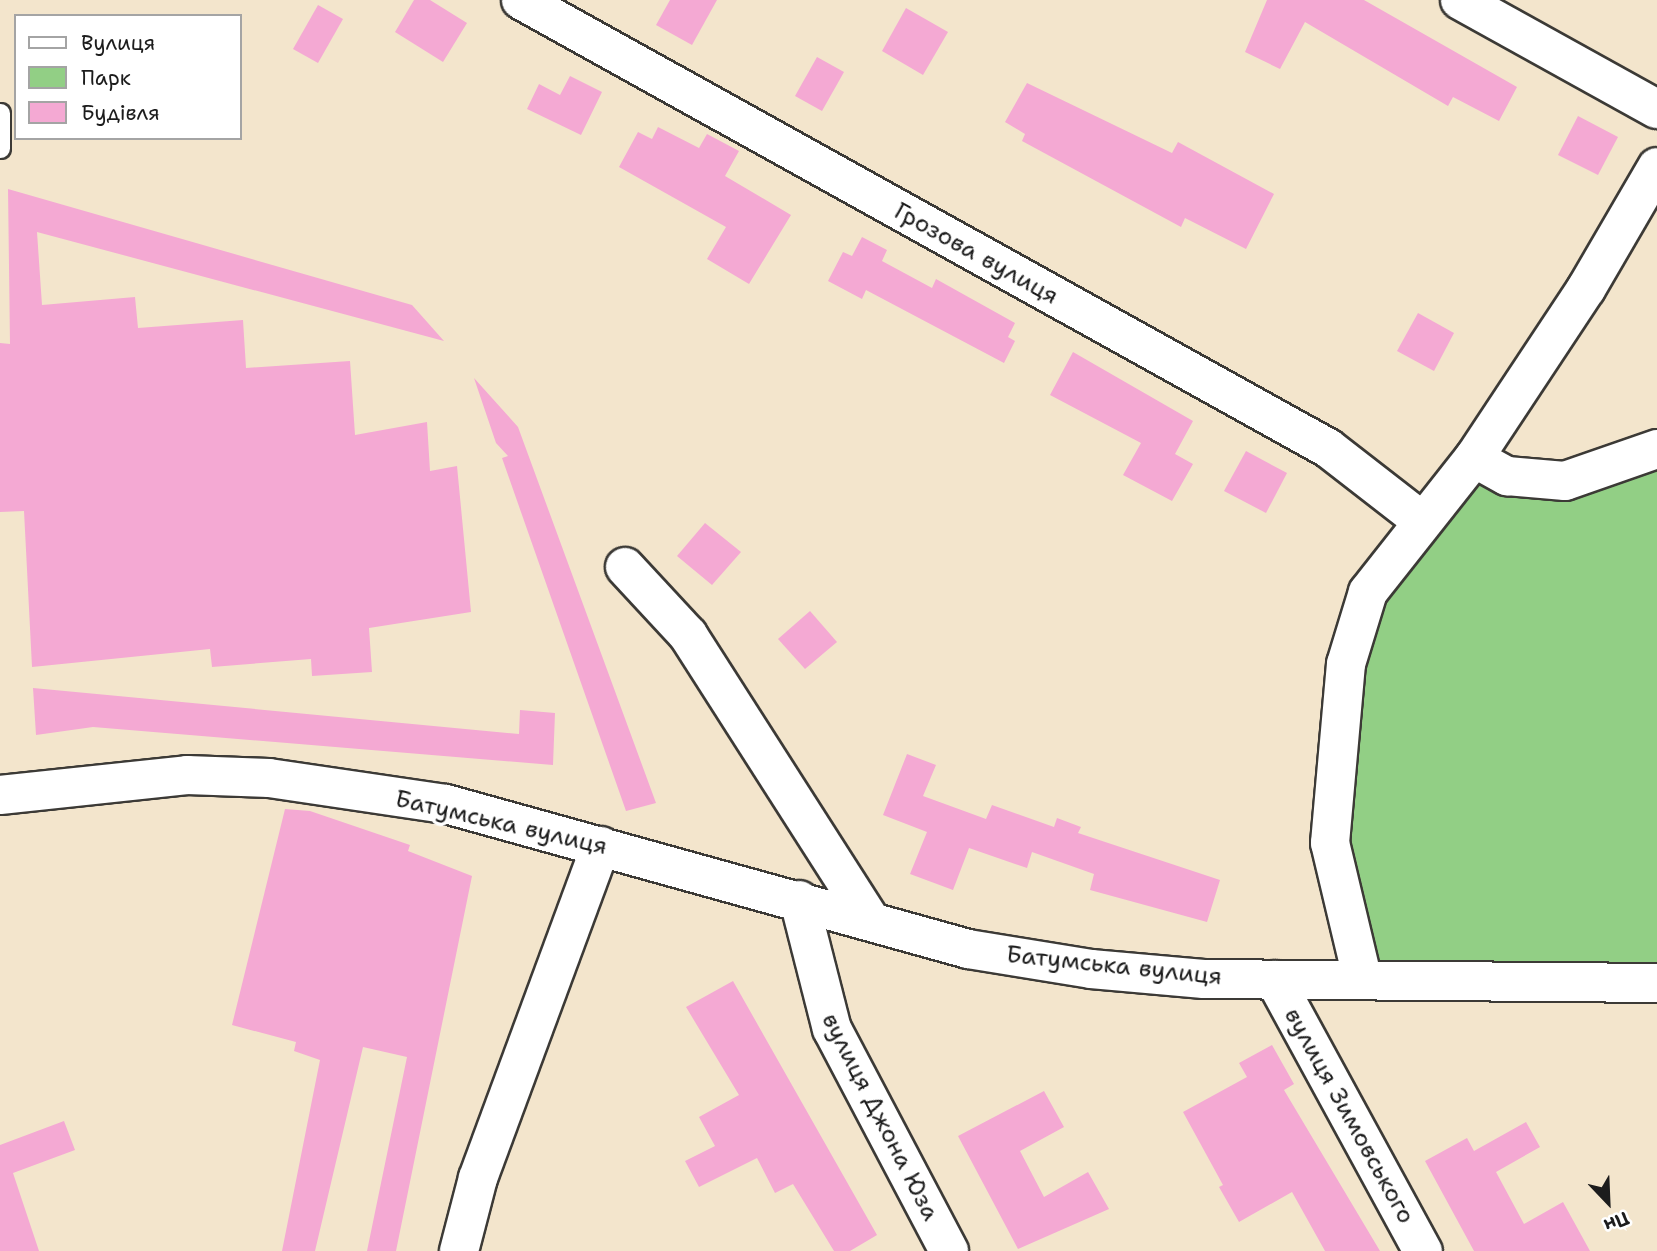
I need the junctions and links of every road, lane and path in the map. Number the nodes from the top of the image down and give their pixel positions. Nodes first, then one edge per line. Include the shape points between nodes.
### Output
1 (521, 0) edge
2 (1460, 0) edge
3 (1657, 109) edge
4 (0, 113) edge
5 (0, 148) edge
6 (1657, 167) edge
7 (1657, 449) edge
8 (1474, 458) junction
9 (1422, 521) junction
10 (625, 567) dead end
11 (0, 795) edge
12 (601, 846) junction
13 (799, 900) junction
14 (870, 920) junction
15 (1362, 977) junction
16 (1275, 980) junction
17 (1657, 983) edge
18 (459, 1251) edge
19 (949, 1251) edge
20 (1423, 1251) edge

1 - 9 street, Грозова вулиця via 1328,448
2 - 3 street
4 - 5 lane
6 - 8 street via 1586,289
7 - 8 street via 1565,481 1507,476
8 - 9 street
9 - 15 street via 1368,593 1346,664 1330,843
10 - 14 street via 688,635
11 - 12 street, Батумська вулиця via 187,775 269,778 446,804
12 - 13 street, Батумська вулиця
12 - 18 street via 478,1178
13 - 14 street, Батумська вулиця
13 - 19 street, вулиця Джона Юза via 832,1029
14 - 16 street, Батумська вулиця via 968,949 1091,969
15 - 16 street, Батумська вулиця
15 - 17 street, Батумська вулиця
16 - 20 street, вулиця Зимовського

